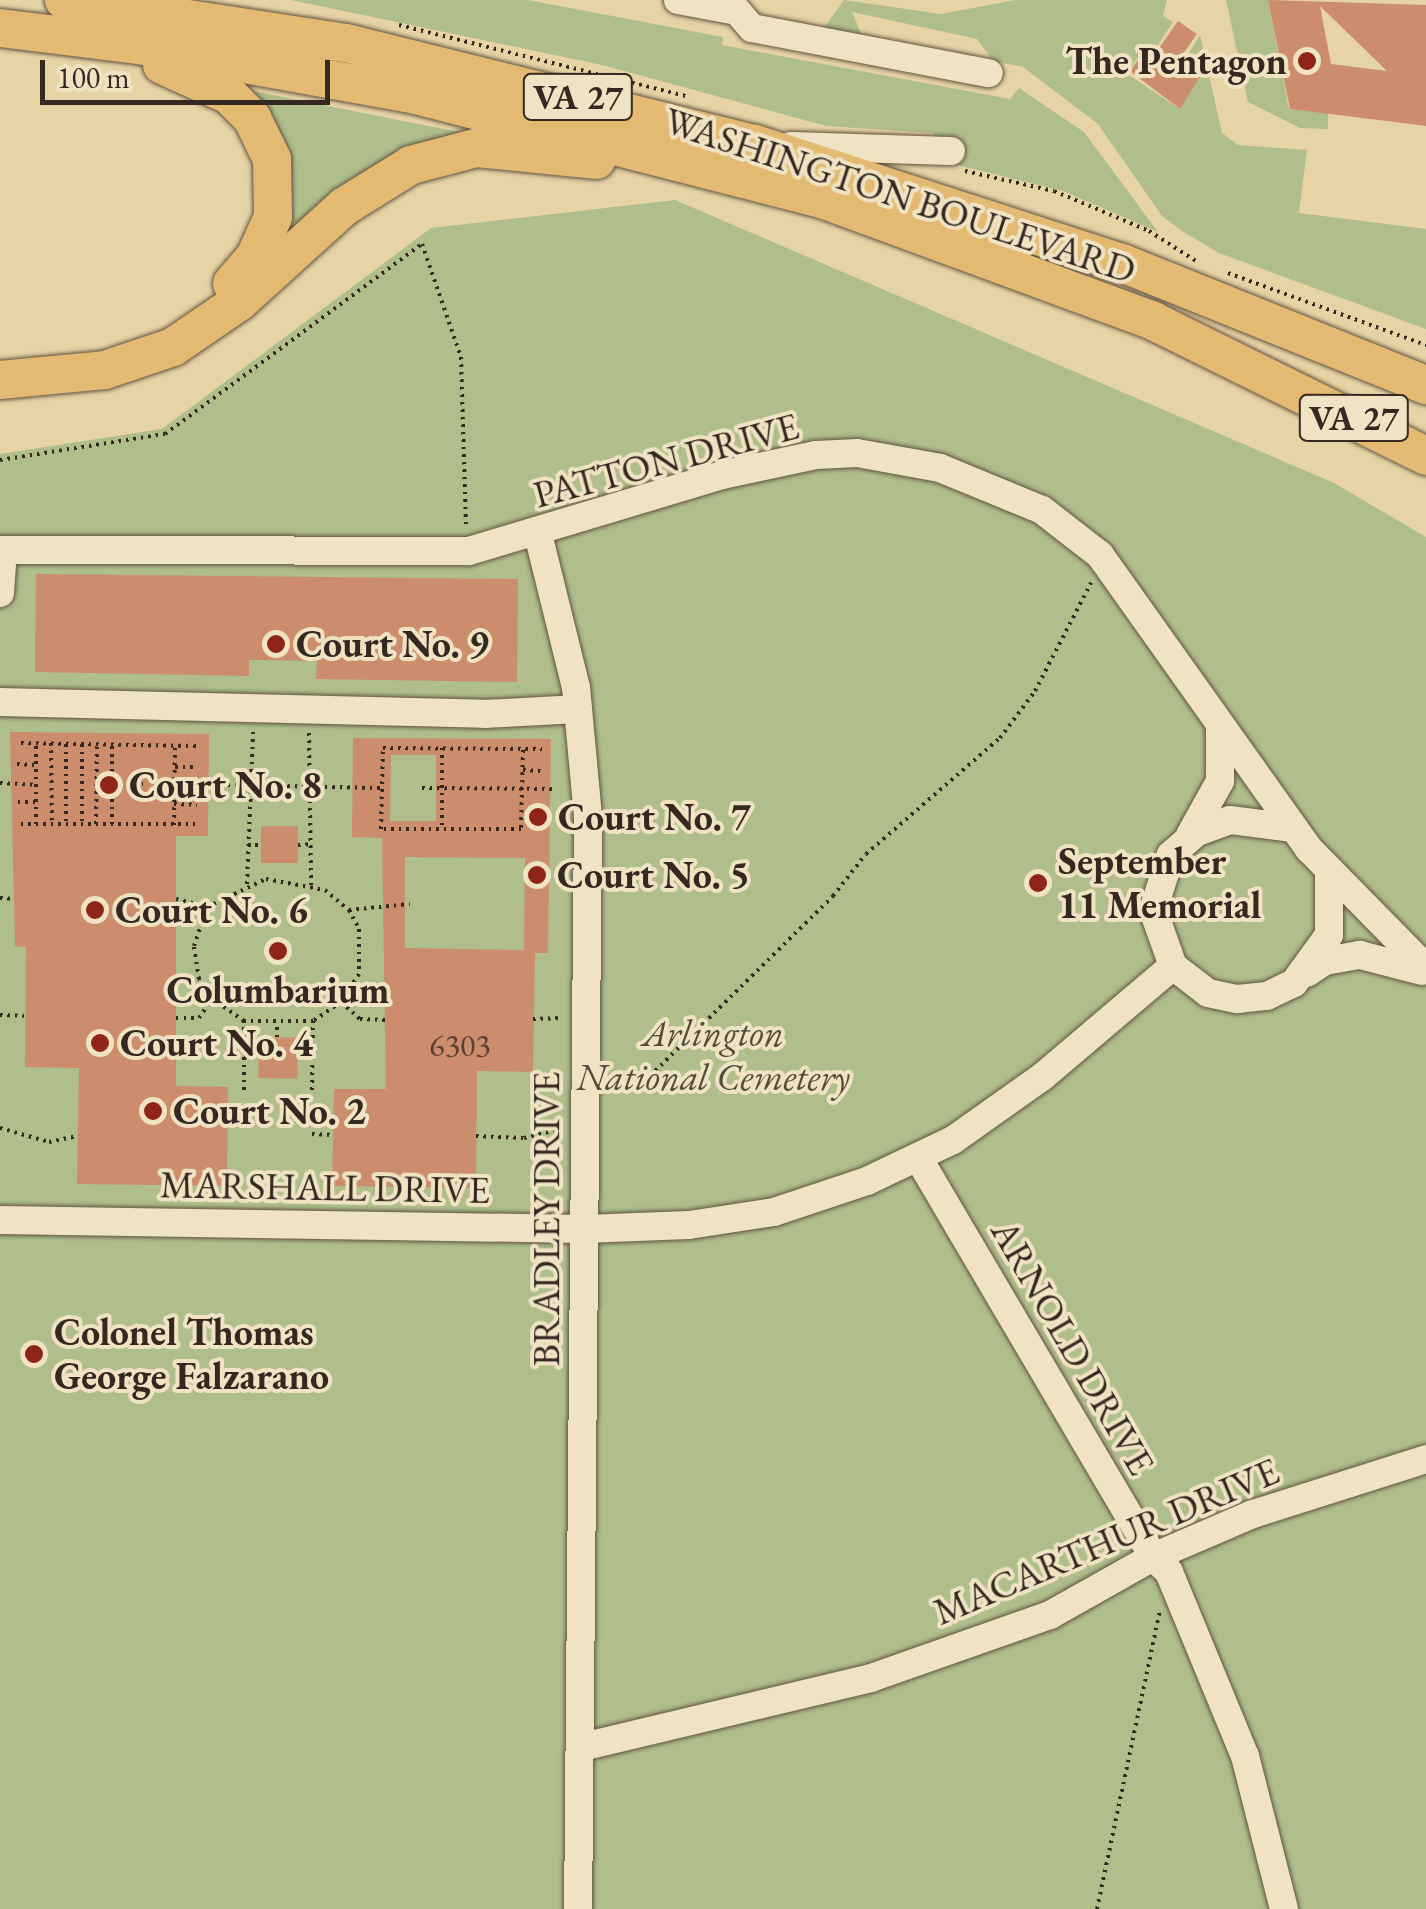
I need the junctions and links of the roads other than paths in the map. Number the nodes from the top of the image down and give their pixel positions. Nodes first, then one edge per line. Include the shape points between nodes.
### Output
1 (64, 0) edge
2 (678, 0) edge
3 (0, 28) edge
4 (84, 37) junction
5 (989, 73) dead end
6 (755, 144) junction
7 (951, 152) dead end
8 (822, 199) junction
9 (1020, 230) junction
10 (0, 353) edge
11 (0, 368) edge
12 (58, 377) junction
13 (0, 380) edge
14 (1282, 380) junction
15 (1426, 385) edge
16 (1426, 412) edge
17 (1426, 437) edge
18 (1426, 456) edge
19 (538, 534) junction
20 (1, 550) edge
21 (0, 593) edge
22 (0, 702) edge
23 (578, 709) junction
24 (1220, 726) junction
25 (1293, 828) junction
26 (1183, 842) junction
27 (1329, 871) junction
28 (1173, 966) junction
29 (1426, 971) edge
30 (1306, 974) junction
31 (919, 1159) junction
32 (0, 1220) edge
33 (584, 1229) junction
34 (1426, 1460) edge
35 (1161, 1565) junction
36 (582, 1747) junction
37 (578, 1909) edge
38 (1284, 1909) edge

1 - 6 highway, WASHINGTON BOULEVARD / VA 27 via 417,58
2 - 5 lane via 737,11 752,28
3 - 4 highway, WASHINGTON BOULEVARD / VA 27
4 - 8 highway, WASHINGTON BOULEVARD / VA 27 via 416,94
4 - 10 highway via 206,81 241,106 272,159 273,217 255,256 232,283 161,333 86,356
6 - 7 lane
6 - 9 highway, WASHINGTON BOULEVARD / VA 27
8 - 12 highway via 701,186 553,152 454,151 366,190 196,335 127,365
8 - 14 highway, WASHINGTON BOULEVARD / VA 27 via 1024,269
9 - 15 highway, WASHINGTON BOULEVARD / VA 27 via 1255,313
9 - 16 highway
11 - 12 highway
12 - 13 highway
14 - 17 highway
14 - 18 highway, WASHINGTON BOULEVARD / VA 27
19 - 20 lane, PATTON DRIVE via 469,551
19 - 23 lane, BRADLEY DRIVE
19 - 24 lane, PATTON DRIVE via 750,468 856,453 971,477 1042,510 1100,555 1153,621
20 - 21 lane
22 - 23 lane via 485,714
23 - 33 lane, BRADLEY DRIVE via 588,816
24 - 25 lane, PATTON DRIVE
24 - 26 lane via 1220,781 1206,814
25 - 26 lane via 1230,820
25 - 27 lane, PATTON DRIVE
26 - 28 lane via 1162,870 1153,910
27 - 29 lane, PATTON DRIVE
27 - 30 lane via 1329,935
28 - 30 lane via 1208,993 1237,1000 1267,996
28 - 31 lane, MARSHALL DRIVE via 1002,1108
29 - 30 lane via 1360,955 1326,961
31 - 33 lane, MARSHALL DRIVE via 774,1212 689,1225
31 - 35 lane, ARNOLD DRIVE
32 - 33 lane, MARSHALL DRIVE
33 - 36 lane, BRADLEY DRIVE
34 - 35 lane, MACARTHUR DRIVE via 1349,1480
35 - 36 lane, MACARTHUR DRIVE via 1050,1614 871,1678
35 - 38 lane, ARNOLD DRIVE via 1245,1756
36 - 37 lane, BRADLEY DRIVE

